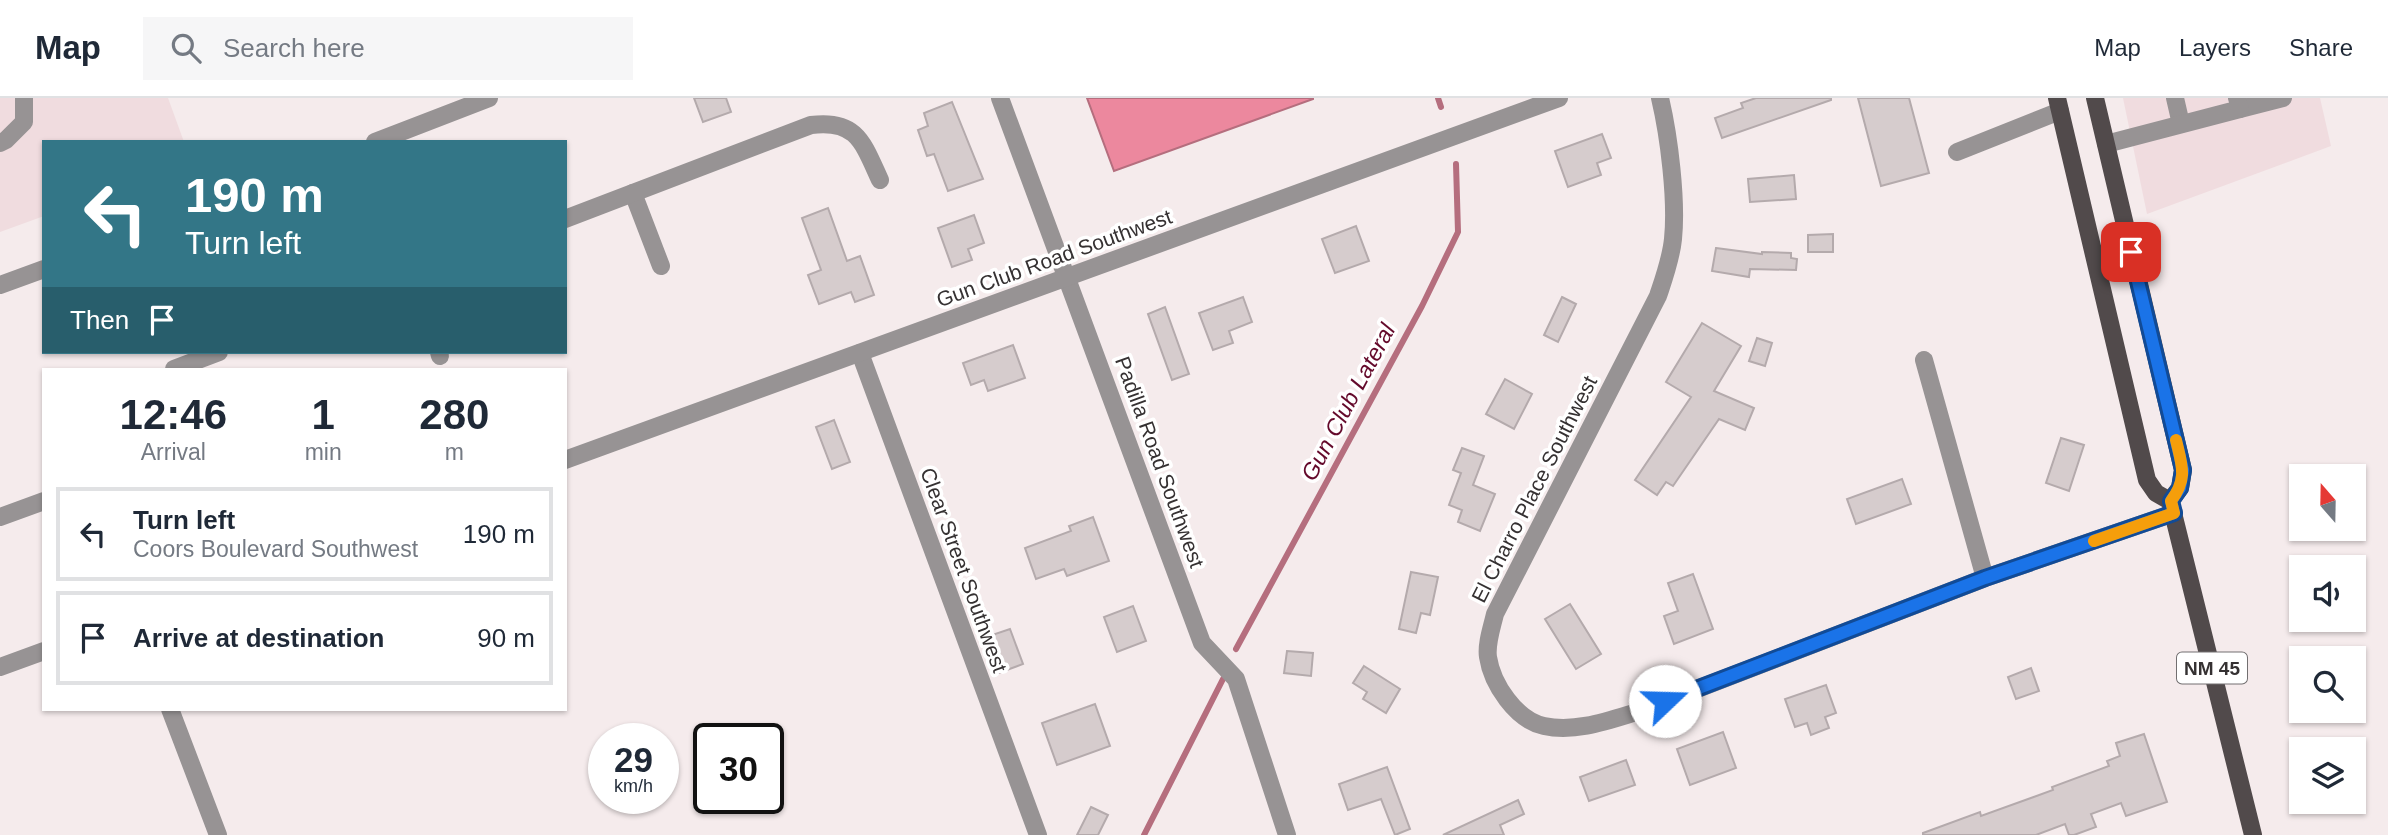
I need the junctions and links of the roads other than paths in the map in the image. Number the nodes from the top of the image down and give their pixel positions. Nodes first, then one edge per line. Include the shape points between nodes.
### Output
1 (24, 98) edge
2 (489, 98) edge
3 (1000, 98) edge
4 (1559, 98) edge
5 (1660, 98) edge
6 (2095, 98) edge
7 (2175, 98) edge
8 (2283, 98) edge
9 (2238, 104) edge
10 (2058, 105) edge
11 (2181, 124) junction
12 (380, 140) edge
13 (0, 143) edge
14 (2106, 144) junction
15 (1957, 152) dead end
16 (880, 180) dead end
17 (633, 193) junction
18 (567, 218) edge
19 (661, 266) dead end
20 (42, 270) edge
21 (1068, 277) junction
22 (0, 285) edge
23 (860, 353) junction
24 (215, 354) edge
25 (1924, 360) dead end
26 (195, 365) edge
27 (567, 459) edge
28 (42, 502) edge
29 (2172, 507) junction
30 (0, 517) edge
31 (1985, 578) junction
32 (42, 652) edge
33 (0, 667) edge
34 (171, 711) edge
35 (219, 835) edge
36 (1038, 835) edge
37 (1287, 835) edge
38 (2253, 835) edge

1 - 13 street via 24,122
2 - 12 street
3 - 21 street, Padilla Road Southwest
4 - 21 street, Gun Club Road Southwest
5 - 31 street, El Charro Place Southwest via 1674,202 1667,269 1658,296 1495,614 1488,656 1504,698 1541,726 1599,724
6 - 14 main road
7 - 11 street
8 - 9 street
9 - 11 street
10 - 15 street
10 - 29 main road via 2147,480
11 - 14 street
14 - 29 main road via 2183,470
16 - 17 street via 862,142 842,125 828,123 811,125
17 - 18 street
17 - 19 street
20 - 22 street
21 - 23 street, Gun Club Road Southwest
21 - 37 street, Padilla Road Southwest via 1202,643 1236,679
23 - 27 street, Gun Club Road Southwest
23 - 36 street, Clear Street Southwest
24 - 26 street
25 - 31 street
28 - 30 street
29 - 31 street, El Charro Place Southwest
29 - 38 main road, NM 45
32 - 33 street
34 - 35 street

